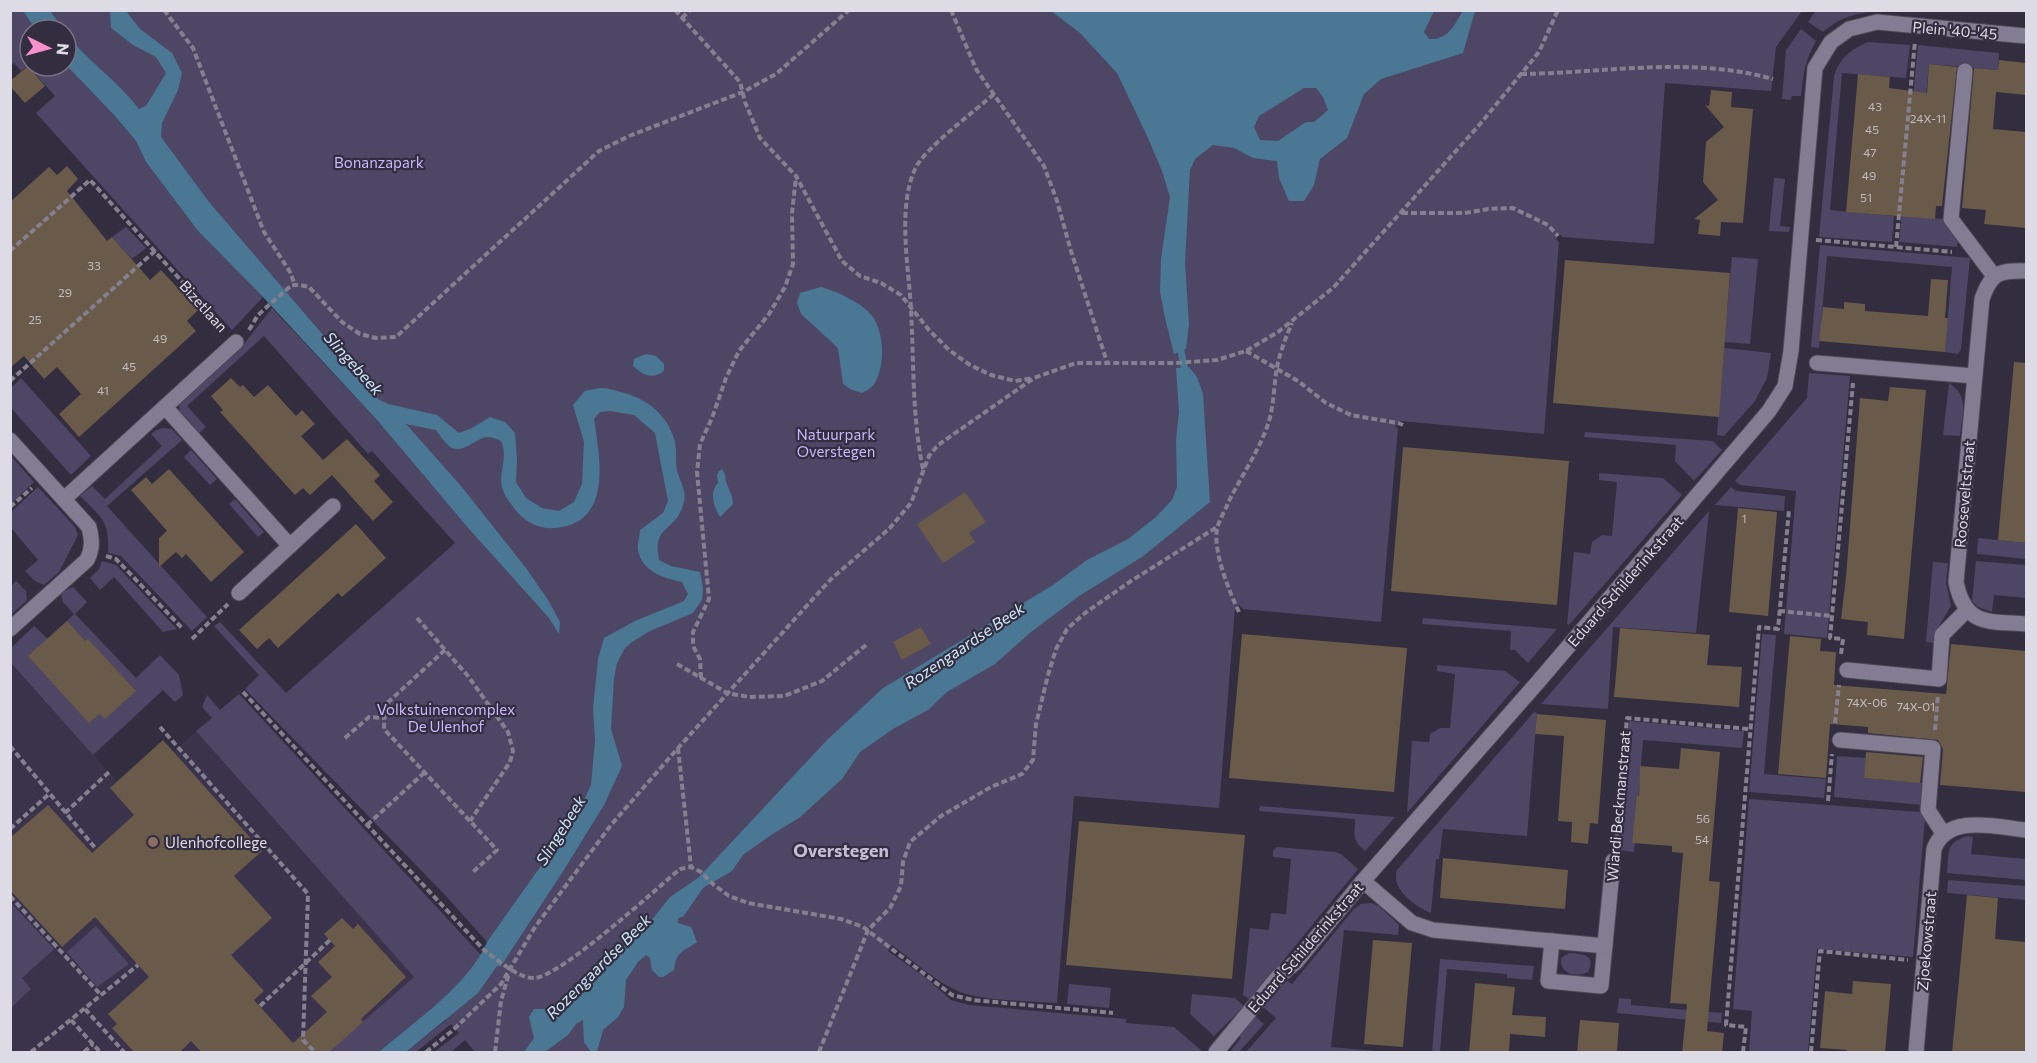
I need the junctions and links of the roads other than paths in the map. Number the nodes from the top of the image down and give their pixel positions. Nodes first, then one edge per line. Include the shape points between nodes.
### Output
1 (1849, 29) joint
2 (2026, 36) edge
3 (1965, 71) dead end
4 (2026, 271) edge
5 (1994, 276) junction
6 (236, 342) road end
7 (1817, 363) dead end
8 (1974, 376) junction
9 (165, 407) junction
10 (10, 440) edge
11 (64, 499) junction
12 (333, 506) dead end
13 (290, 546) junction
14 (239, 593) road end
15 (1967, 610) junction
16 (2026, 624) edge
17 (10, 628) edge
18 (1842, 670) road end
19 (1836, 740) road end
20 (2026, 830) edge
21 (1943, 833) junction
22 (1613, 861) road end
23 (1363, 882) junction
24 (1552, 941) junction
25 (1605, 946) junction
26 (1216, 1053) edge
27 (1916, 1053) edge

1 - 2 street, Plein '40-'45 via 1877,22
1 - 23 street, Eduard Schilderinkstraat via 1831,42 1815,68 1785,386 1769,411 1546,674
3 - 5 street via 1951,219
4 - 5 street via 2004,271
5 - 8 street, Rooseveltstraat via 1982,299
6 - 9 street, Bizetlaan
7 - 8 street
8 - 15 street, Rooseveltstraat via 1956,582
9 - 11 street, Bizetlaan
9 - 13 street
10 - 11 street
11 - 17 street via 89,527 91,551 87,560
12 - 13 street
13 - 14 street
15 - 16 street via 1977,619
15 - 18 street via 1942,635 1939,679
19 - 21 street via 1933,748 1928,810
20 - 21 street via 1971,825
21 - 27 street, Zjoekowstraat via 1934,849
22 - 25 street, Wiardi Beckmanstraat
23 - 24 street via 1422,927
23 - 26 street, Eduard Schilderinkstraat via 1296,962 1278,976
24 - 25 street
24 - 25 street, Wiardi Beckmanstraat via 1548,981 1569,983 1601,986

